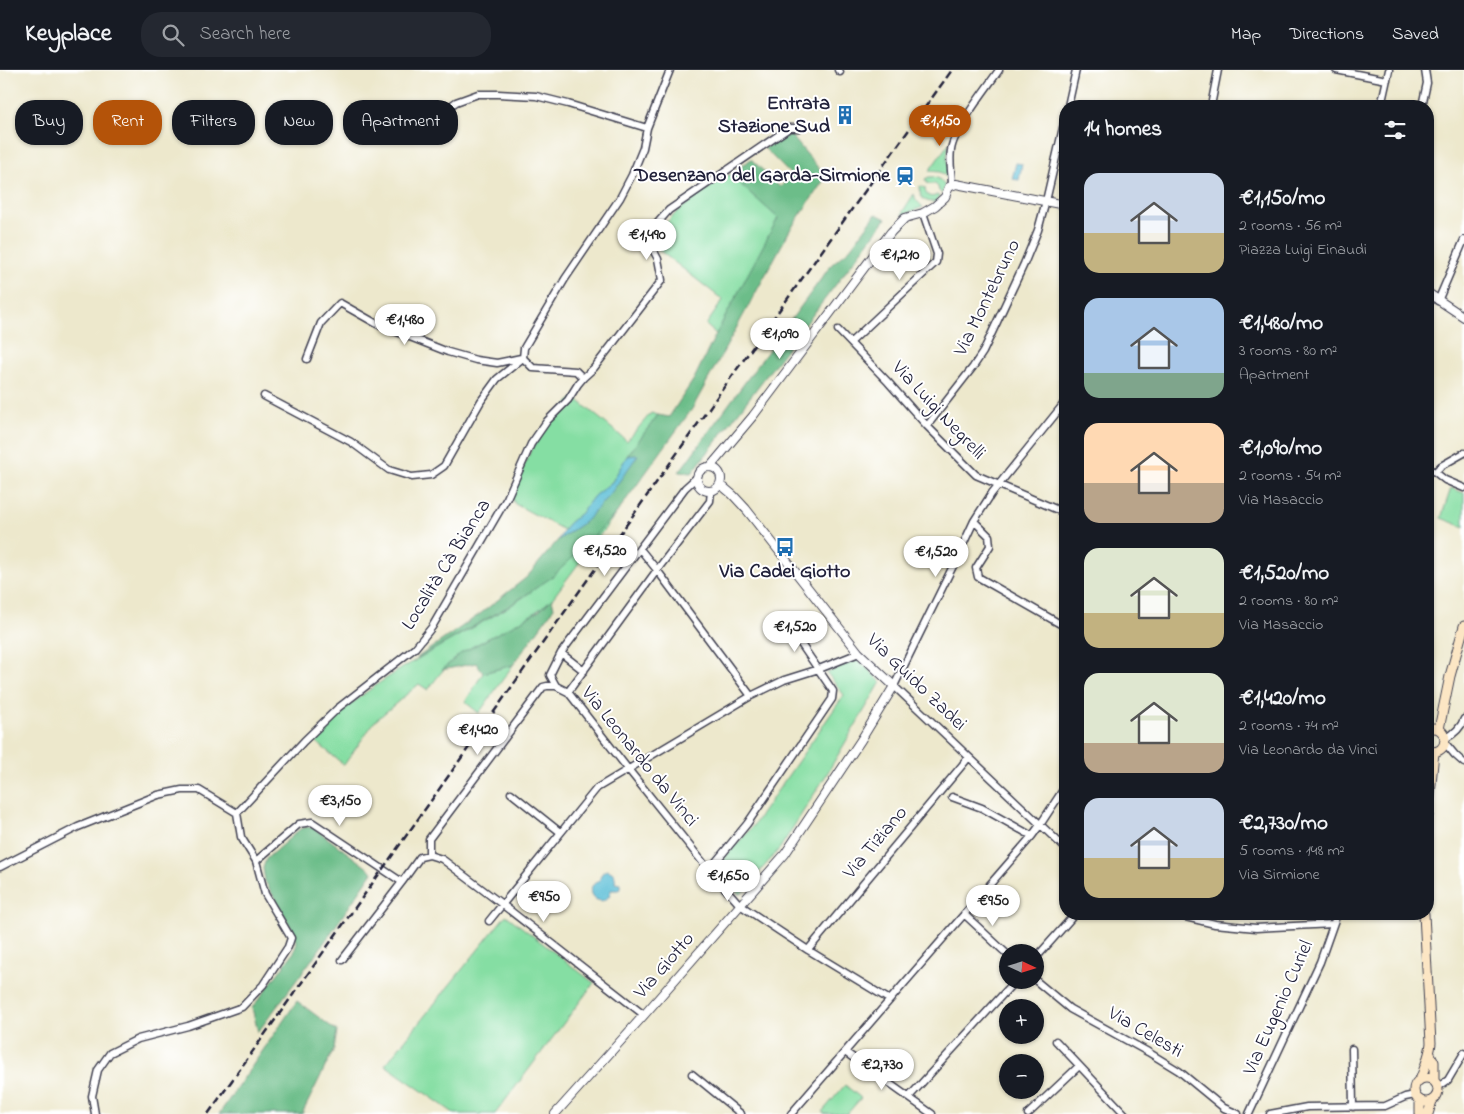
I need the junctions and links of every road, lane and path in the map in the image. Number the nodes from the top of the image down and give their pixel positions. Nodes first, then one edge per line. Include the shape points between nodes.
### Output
1 (670, 70) edge
2 (999, 70) edge
3 (1076, 70) edge
4 (1218, 70) edge
5 (1336, 70) edge
6 (1389, 70) edge
7 (1426, 70) edge
8 (1387, 80) junction
9 (1069, 100) edge
10 (1212, 100) edge
11 (1382, 100) edge
12 (1423, 100) edge
13 (458, 101) edge
14 (647, 128) junction
15 (799, 128) dead end
16 (1059, 145) edge
17 (951, 187) junction
18 (1046, 201) junction
19 (1059, 204) edge
20 (923, 213) junction
21 (1464, 240) edge
22 (1434, 297) edge
23 (1438, 300) junction
24 (1464, 317) edge
25 (838, 330) dead end
26 (851, 342) junction
27 (523, 358) junction
28 (308, 359) dead end
29 (584, 378) junction
30 (264, 396) dead end
31 (1059, 410) edge
32 (927, 426) junction
33 (1464, 453) edge
34 (710, 467) junction
35 (1435, 472) joint
36 (696, 478) junction
37 (720, 484) junction
38 (999, 484) junction
39 (1464, 488) edge
40 (711, 491) junction
41 (1059, 510) edge
42 (974, 521) junction
43 (640, 549) junction
44 (657, 570) junction
45 (1059, 623) edge
46 (788, 625) dead end
47 (1464, 626) edge
48 (859, 652) junction
49 (561, 654) junction
50 (819, 669) junction
51 (584, 671) junction
52 (556, 686) junction
53 (894, 686) junction
54 (568, 692) junction
55 (751, 696) junction
56 (1464, 718) edge
57 (1434, 728) edge
58 (1439, 729) junction
59 (1445, 741) junction
60 (1434, 751) edge
61 (969, 757) junction
62 (1464, 763) edge
63 (628, 770) junction
64 (511, 793) dead end
65 (1059, 796) edge
66 (952, 797) dead end
67 (237, 813) junction
68 (1040, 825) junction
69 (560, 832) junction
70 (1032, 836) junction
71 (1059, 842) edge
72 (429, 855) junction
73 (256, 861) junction
74 (0, 867) edge
75 (709, 870) junction
76 (402, 882) junction
77 (503, 905) junction
78 (740, 905) junction
79 (964, 914) junction
80 (1070, 920) edge
81 (1198, 920) edge
82 (1335, 920) edge
83 (1424, 920) edge
84 (488, 921) dead end
85 (1333, 924) junction
86 (999, 947) edge
87 (1044, 949) edge
88 (808, 950) junction
89 (342, 960) dead end
90 (1044, 987) edge
91 (1008, 989) edge
92 (890, 1000) junction
93 (644, 1015) junction
94 (1056, 1041) dead end
95 (1352, 1049) dead end
96 (845, 1052) junction
97 (1464, 1053) edge
98 (1430, 1054) junction
99 (1079, 1066) junction
100 (692, 1074) dead end
101 (1421, 1078) junction
102 (1436, 1084) junction
103 (909, 1097) junction
104 (1417, 1098) junction
105 (1432, 1101) junction
106 (1353, 1106) junction
107 (95, 1114) edge
108 (555, 1114) edge
109 (741, 1114) edge
110 (791, 1114) edge
111 (932, 1114) edge
112 (1028, 1114) edge
113 (1125, 1114) edge
114 (1238, 1114) edge
115 (1249, 1114) edge
116 (1270, 1114) edge
117 (1420, 1114) edge
118 (1428, 1114) edge

1 - 14 street
2 - 17 street via 952,144
3 - 9 street
4 - 10 street
5 - 8 street
6 - 8 street
7 - 12 street
8 - 11 street
13 - 14 street via 478,94 536,96
14 - 27 street via 644,148 620,198 524,348
15 - 29 street, Località Cà Bianca via 789,128 669,210 654,227 650,244 658,259 662,280
16 - 18 street, Via Montebruno
17 - 18 street via 959,184
17 - 20 street via 945,197
18 - 19 street
18 - 32 street, Via Montebruno via 1024,264 983,352
20 - 26 street via 938,254 936,262
20 - 34 street via 905,218 891,232 753,416
21 - 23 street
22 - 23 street
23 - 24 street
25 - 26 street, Via Luigi Negrelli
26 - 32 street, Via Luigi Negrelli
27 - 28 street via 497,363 448,352 377,324 340,303 321,323
27 - 29 street via 533,368 576,371
27 - 30 street via 496,379 444,466 430,474 412,477 389,470 351,442
29 - 67 street, Località Cà Bianca via 531,444 507,498 432,627 415,648 338,708
31 - 38 street
32 - 38 street, Via Luigi Negrelli via 976,475
33 - 35 street
34 - 36 street via 702,469
34 - 37 street via 719,473
35 - 39 street via 1444,480
36 - 40 street via 700,488
36 - 43 street
37 - 40 street
37 - 48 street, Via Guido Zadei via 746,509
38 - 41 street, Via Luigi Negrelli
38 - 42 street
40 - 44 street via 710,501
42 - 45 street via 989,536 990,546 976,568 978,577
42 - 53 street
43 - 44 street
43 - 49 street
44 - 51 street
44 - 55 street
46 - 50 street
47 - 58 main road
48 - 50 street
48 - 53 street, Via Guido Zadei
49 - 51 street
49 - 52 street via 550,675
50 - 55 street via 784,680
50 - 75 street via 833,691 832,699 747,824
51 - 54 street
52 - 54 street, Via Leonardo da Vinci
52 - 72 street, Via Leonardo da Vinci via 543,688 519,719 429,839
53 - 61 street, Via Guido Zadei
53 - 78 street, Via Giotto via 784,854
54 - 63 street, Via Leonardo da Vinci
55 - 63 street
56 - 59 street via 1462,725
57 - 58 main road
58 - 59 main road
59 - 60 main road via 1441,749
59 - 62 street
61 - 68 street, Via Guido Zadei
61 - 88 street, Via Tiziano
63 - 69 street via 597,788
63 - 75 street, Via Leonardo da Vinci
64 - 69 street
65 - 68 street
66 - 70 street via 982,808
67 - 73 street via 241,837
67 - 74 street via 199,790 158,795 78,827
68 - 70 street
68 - 71 street, Via Guido Zadei
69 - 77 street
70 - 79 street
72 - 76 street via 420,857
72 - 77 street via 442,859
73 - 76 street via 299,824 312,822
73 - 107 street via 265,894 291,938 263,986 242,1007 138,1039 110,1053 98,1070 92,1096
75 - 78 street, Via Leonardo da Vinci
76 - 89 street
77 - 84 street
77 - 93 street
78 - 88 street, Via Leonardo da Vinci
78 - 93 street, Via Giotto
79 - 86 street
79 - 92 street
80 - 87 street
81 - 85 street via 1256,928
82 - 85 street, Via Eugenio Curiel
83 - 98 main road
85 - 115 street, Via Eugenio Curiel via 1320,962
88 - 92 street, Via Leonardo da Vinci
90 - 114 street, Via Celesti via 1070,1009 1179,1071 1224,1108
91 - 103 street
92 - 96 street
93 - 108 street, Via Giotto
94 - 99 street
95 - 106 street
96 - 103 street
96 - 110 street
97 - 102 street via 1448,1080
98 - 101 main road
98 - 102 main road
99 - 112 street
99 - 113 street
100 - 109 street
101 - 102 main road via 1428,1078
101 - 104 main road via 1414,1087
102 - 105 main road via 1437,1095
103 - 111 street
104 - 105 main road
104 - 106 street via 1385,1106
104 - 117 main road
105 - 118 main road
106 - 116 street via 1307,1107

